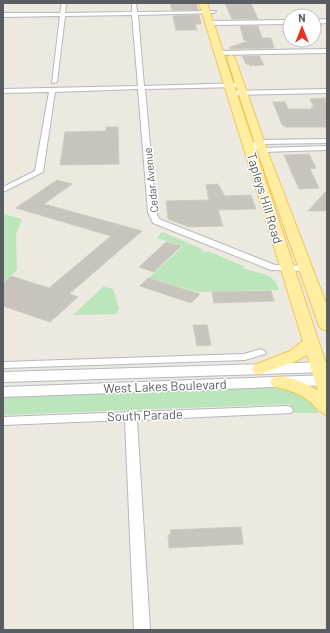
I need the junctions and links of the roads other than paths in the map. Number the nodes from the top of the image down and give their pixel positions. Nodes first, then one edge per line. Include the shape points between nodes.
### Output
1 (64, 3) edge
2 (134, 3) edge
3 (203, 3) edge
4 (211, 3) edge
5 (206, 12) junction
6 (214, 12) junction
7 (135, 13) junction
8 (62, 14) junction
9 (3, 16) edge
10 (282, 22) edge
11 (209, 23) junction
12 (218, 23) junction
13 (327, 51) edge
14 (224, 52) junction
15 (53, 86) junction
16 (142, 87) junction
17 (236, 89) junction
18 (3, 91) edge
19 (327, 91) edge
20 (327, 141) edge
21 (257, 146) junction
22 (327, 148) edge
23 (3, 190) edge
24 (307, 269) junction
25 (288, 270) junction
26 (327, 326) edge
27 (310, 341) junction
28 (261, 352) dead end
29 (153, 360) junction
30 (3, 365) edge
31 (260, 369) junction
32 (167, 371) junction
33 (3, 377) edge
34 (325, 377) edge
35 (278, 382) junction
36 (3, 392) edge
37 (327, 409) edge
38 (287, 410) dead end
39 (131, 416) junction
40 (3, 421) edge
41 (142, 630) edge

1 - 8 street
2 - 7 street, Cedar Avenue
3 - 5 main road, Tapleys Hill Road
4 - 6 main road, Tapleys Hill Road
5 - 6 street
5 - 7 street
5 - 11 main road, Tapleys Hill Road
6 - 12 main road, Tapleys Hill Road
7 - 8 street
7 - 16 street, Cedar Avenue
8 - 9 street
8 - 15 street
10 - 12 street
11 - 12 street
11 - 14 main road, Tapleys Hill Road
12 - 14 main road, Tapleys Hill Road
13 - 14 street
14 - 17 main road, Tapleys Hill Road
15 - 16 street
15 - 18 street
15 - 23 street via 39,172
16 - 17 street
16 - 25 street, Cedar Avenue via 152,212 156,221 274,268
17 - 19 street
17 - 21 main road, Tapleys Hill Road
20 - 21 street
21 - 22 street
21 - 24 main road, Tapleys Hill Road
21 - 25 main road, Tapleys Hill Road
24 - 25 street, Cedar Avenue
24 - 26 main road, Tapleys Hill Road
25 - 27 main road, Tapleys Hill Road
27 - 31 main road via 307,348 297,355
27 - 34 main road, Tapleys Hill Road
28 - 29 street via 245,357
29 - 30 street
29 - 32 street
31 - 32 main road, West Lakes Boulevard
31 - 34 main road, West Lakes Boulevard
32 - 33 main road, West Lakes Boulevard
34 - 35 main road, West Lakes Boulevard
35 - 36 main road, West Lakes Boulevard
35 - 37 main road via 309,391
38 - 39 street, South Parade
39 - 40 street, South Parade
39 - 41 street

